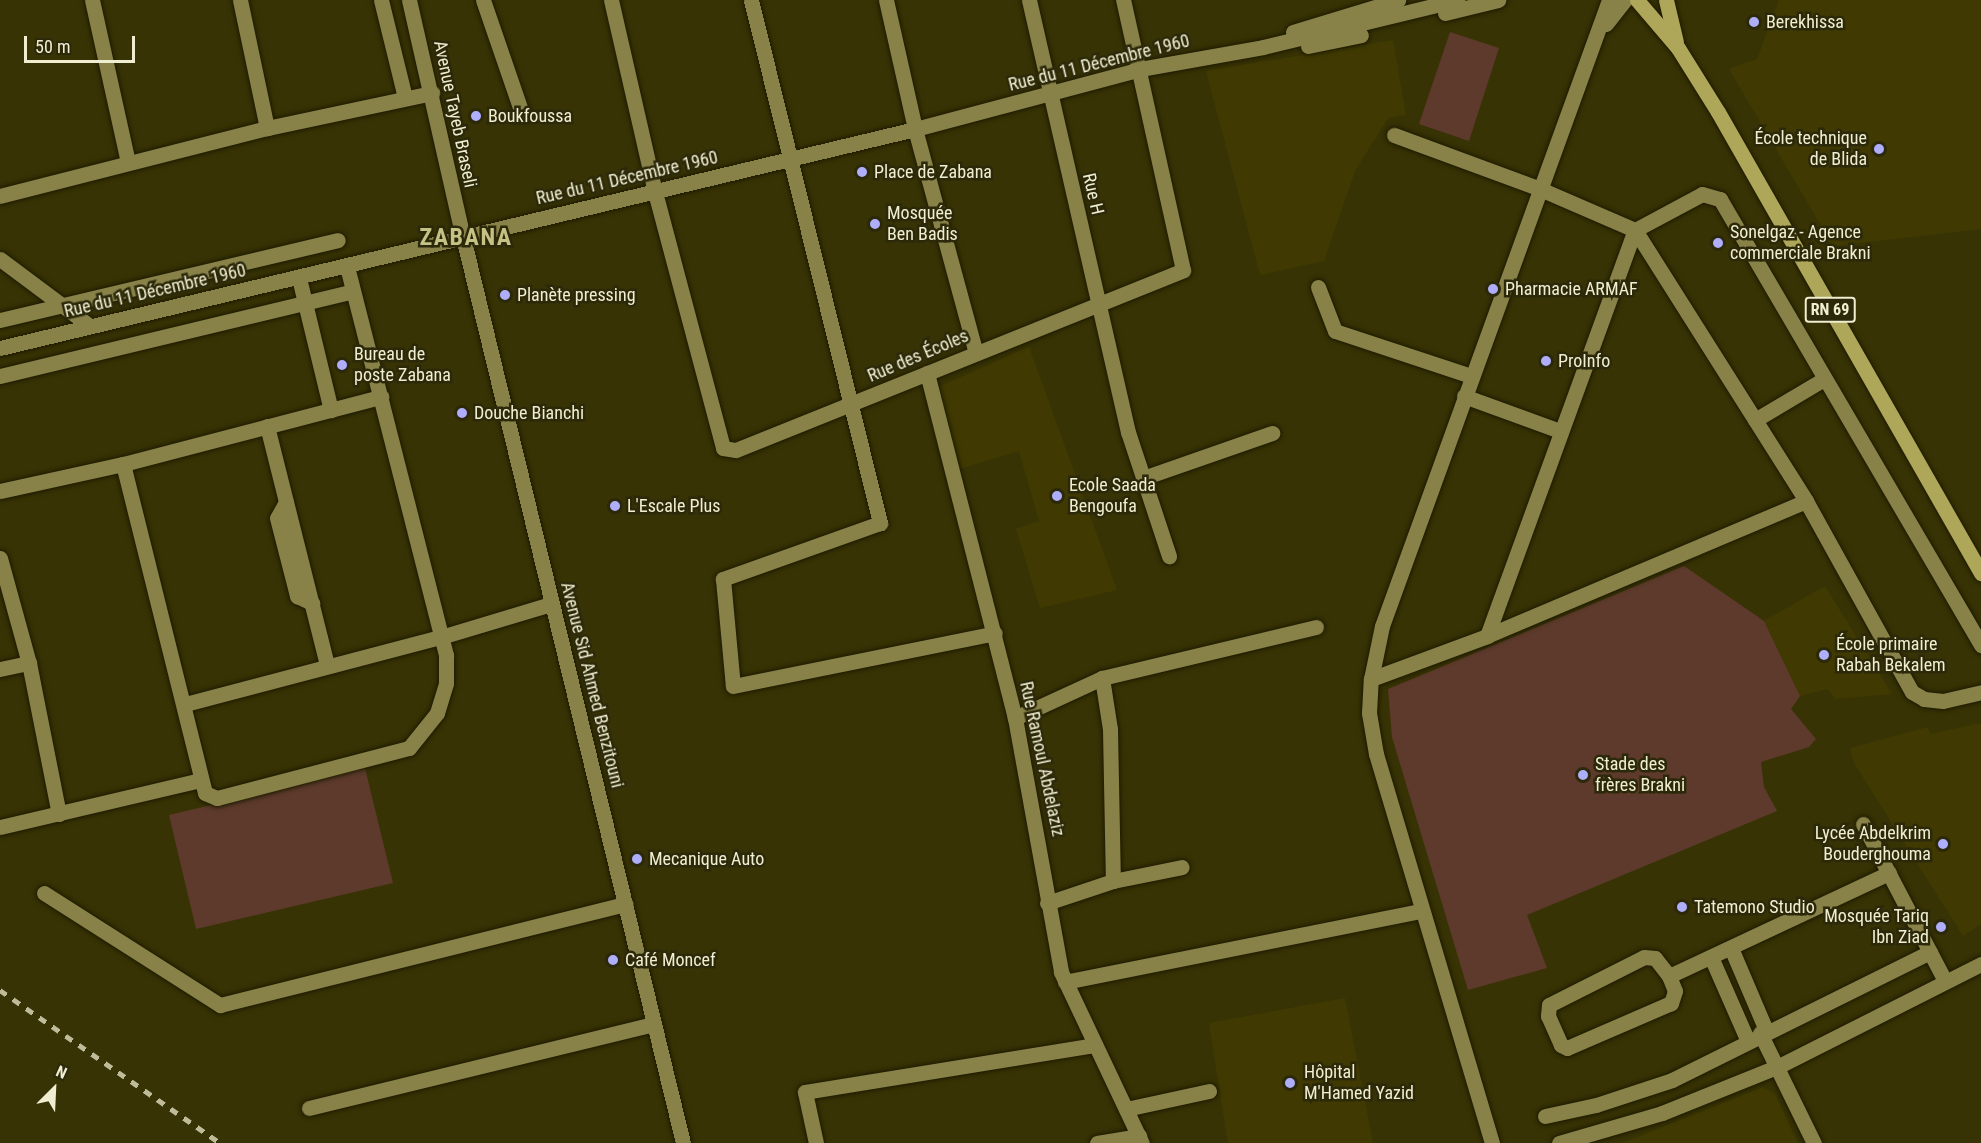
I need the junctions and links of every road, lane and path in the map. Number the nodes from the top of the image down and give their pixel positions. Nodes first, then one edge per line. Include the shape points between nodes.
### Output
1 (92, 0) edge
2 (240, 0) edge
3 (381, 0) edge
4 (409, 0) edge
5 (483, 0) edge
6 (611, 0) edge
7 (751, 0) edge
8 (886, 0) edge
9 (1029, 0) edge
10 (1123, 0) edge
11 (1398, 0) edge
12 (1457, 0) edge
13 (1498, 0) edge
14 (1609, 0) edge
15 (1625, 0) edge
16 (1637, 0) edge
17 (1666, 0) edge
18 (1599, 34) junction
19 (1263, 47) junction
20 (1678, 48) junction
21 (1140, 69) junction
22 (432, 93) junction
23 (1050, 94) junction
24 (405, 98) junction
25 (522, 113) dead end
26 (267, 128) junction
27 (915, 129) junction
28 (1394, 135) dead end
29 (789, 159) junction
30 (128, 162) junction
31 (1538, 188) junction
32 (655, 192) junction
33 (0, 196) edge
34 (1635, 230) junction
35 (463, 237) junction
36 (338, 240) dead end
37 (0, 259) edge
38 (347, 266) junction
39 (299, 278) junction
40 (1318, 287) dead end
41 (353, 291) junction
42 (1097, 303) junction
43 (307, 304) junction
44 (57, 305) junction
45 (0, 320) edge
46 (90, 326) junction
47 (0, 348) edge
48 (976, 353) junction
49 (927, 373) junction
50 (0, 376) edge
51 (1471, 376) junction
52 (1824, 379) junction
53 (1464, 396) junction
54 (381, 397) junction
55 (851, 405) junction
56 (331, 410) junction
57 (1755, 420) junction
58 (267, 426) junction
59 (1560, 431) junction
60 (1272, 433) dead end
61 (123, 464) junction
62 (1143, 478) junction
63 (0, 491) edge
64 (1806, 501) junction
65 (1169, 556) dead end
66 (0, 558) edge
67 (1981, 573) edge
68 (551, 604) junction
69 (1316, 627) dead end
70 (994, 633) junction
71 (1487, 636) junction
72 (441, 637) junction
73 (1981, 645) edge
74 (28, 663) junction
75 (327, 665) junction
76 (0, 669) edge
77 (1101, 678) junction
78 (1371, 679) junction
79 (1981, 693) edge
80 (185, 704) junction
81 (1015, 718) junction
82 (200, 780) junction
83 (59, 814) junction
84 (1863, 824) dead end
85 (0, 827) edge
86 (1182, 867) dead end
87 (1889, 873) junction
88 (1113, 881) junction
89 (44, 893) dead end
90 (1047, 903) junction
91 (626, 904) junction
92 (1421, 911) junction
93 (1731, 948) junction
94 (1930, 952) junction
95 (1710, 957) junction
96 (1981, 964) edge
97 (1669, 976) junction
98 (1945, 981) junction
99 (1065, 982) junction
100 (653, 1024) junction
101 (1758, 1034) junction
102 (1094, 1045) junction
103 (1779, 1066) junction
104 (1209, 1091) dead end
105 (309, 1108) dead end
106 (1126, 1109) junction
107 (1545, 1116) dead end
108 (1140, 1140) edge
109 (683, 1143) edge
110 (816, 1143) edge
111 (1098, 1143) edge
112 (1492, 1143) edge
113 (1559, 1143) edge
114 (1814, 1143) edge

1 - 30 street
2 - 26 street
3 - 24 street
4 - 22 street, Avenue Tayeb Braseli
5 - 25 street
6 - 32 street
7 - 29 street
8 - 27 street
9 - 23 street, Rue H
10 - 21 street
11 - 19 street, Rue du 11 Décembre 1960 via 1321,22
12 - 19 street, Rue du 11 Décembre 1960
13 - 19 street, Rue du 11 Décembre 1960 via 1327,43
14 - 18 street
15 - 18 street
16 - 20 main road
17 - 20 main road
18 - 31 street
19 - 21 street, Rue du 11 Décembre 1960
20 - 67 main road, RN 69
21 - 23 street, Rue du 11 Décembre 1960
21 - 42 street, Rue des Écoles via 1183,270
22 - 24 street
22 - 35 street, Avenue Tayeb Braseli
23 - 27 street, Rue du 11 Décembre 1960
23 - 42 street, Rue H
24 - 26 street
26 - 30 street
27 - 29 street, Rue du 11 Décembre 1960
27 - 48 street
28 - 31 street
29 - 32 street, Rue du 11 Décembre 1960
29 - 55 street
30 - 33 street
31 - 34 street
31 - 51 street
32 - 35 street, Rue du 11 Décembre 1960
32 - 55 street, Rue des Écoles via 723,448 736,450
34 - 52 street via 1702,194 1720,199
34 - 57 street
34 - 59 street
35 - 38 street, Rue du 11 Décembre 1960
35 - 68 street, Avenue Sid Ahmed Benzitouni
36 - 44 street
37 - 44 street
38 - 39 street, Rue du 11 Décembre 1960
38 - 41 street
39 - 43 street
39 - 46 street, Rue du 11 Décembre 1960
40 - 51 street via 1335,331
41 - 43 street
41 - 54 street
42 - 48 street, Rue des Écoles
42 - 62 street, Rue H
43 - 50 street
43 - 56 street
44 - 45 street
44 - 46 street
46 - 47 street, Rue du 11 Décembre 1960
48 - 49 street, Rue des Écoles
49 - 55 street, Rue des Écoles
49 - 70 street, Rue Ramoul Abdelaziz
51 - 53 street
52 - 57 street
52 - 73 street
53 - 59 street
53 - 78 street via 1382,626
54 - 56 street
54 - 72 street
55 - 70 street via 880,523 723,579 733,686
56 - 58 street
57 - 64 street
58 - 61 street
58 - 75 street
59 - 71 street
60 - 62 street
61 - 63 street
61 - 80 street
62 - 65 street, Rue H
64 - 71 street
64 - 79 street via 1912,692 1924,699 1943,701
66 - 74 street
68 - 72 street
68 - 91 street, Avenue Sid Ahmed Benzitouni
69 - 77 street
70 - 81 street, Rue Ramoul Abdelaziz
71 - 78 street
72 - 75 street
72 - 82 street via 447,668 443,694 432,722 409,748 218,798 205,793
74 - 76 street
74 - 83 street
75 - 80 street
77 - 81 street
77 - 88 street via 1110,729
78 - 92 street via 1371,730
80 - 82 street
81 - 90 street, Rue Ramoul Abdelaziz via 1039,836
82 - 83 street
83 - 85 street
84 - 87 street
86 - 88 street
87 - 93 street
87 - 94 street
88 - 90 street
89 - 91 street via 220,1005
90 - 99 street, Rue Ramoul Abdelaziz
91 - 100 street, Avenue Sid Ahmed Benzitouni
92 - 99 street
92 - 112 street
93 - 95 street
93 - 101 street
94 - 98 street
94 - 101 street
95 - 97 street
95 - 101 street
96 - 98 street
97 - 97 street via 1675,991 1671,1003 1567,1048 1561,1045 1548,1016 1549,1005 1644,957 1655,958
98 - 103 street
99 - 102 street, Rue Ramoul Abdelaziz
100 - 105 street
100 - 109 street, Avenue Sid Ahmed Benzitouni
101 - 103 street
101 - 107 street via 1672,1080 1596,1105
102 - 106 street, Rue Ramoul Abdelaziz
102 - 110 street via 805,1092
103 - 113 street via 1662,1113
103 - 114 street
104 - 106 street
106 - 108 street, Rue Ramoul Abdelaziz
108 - 111 street

